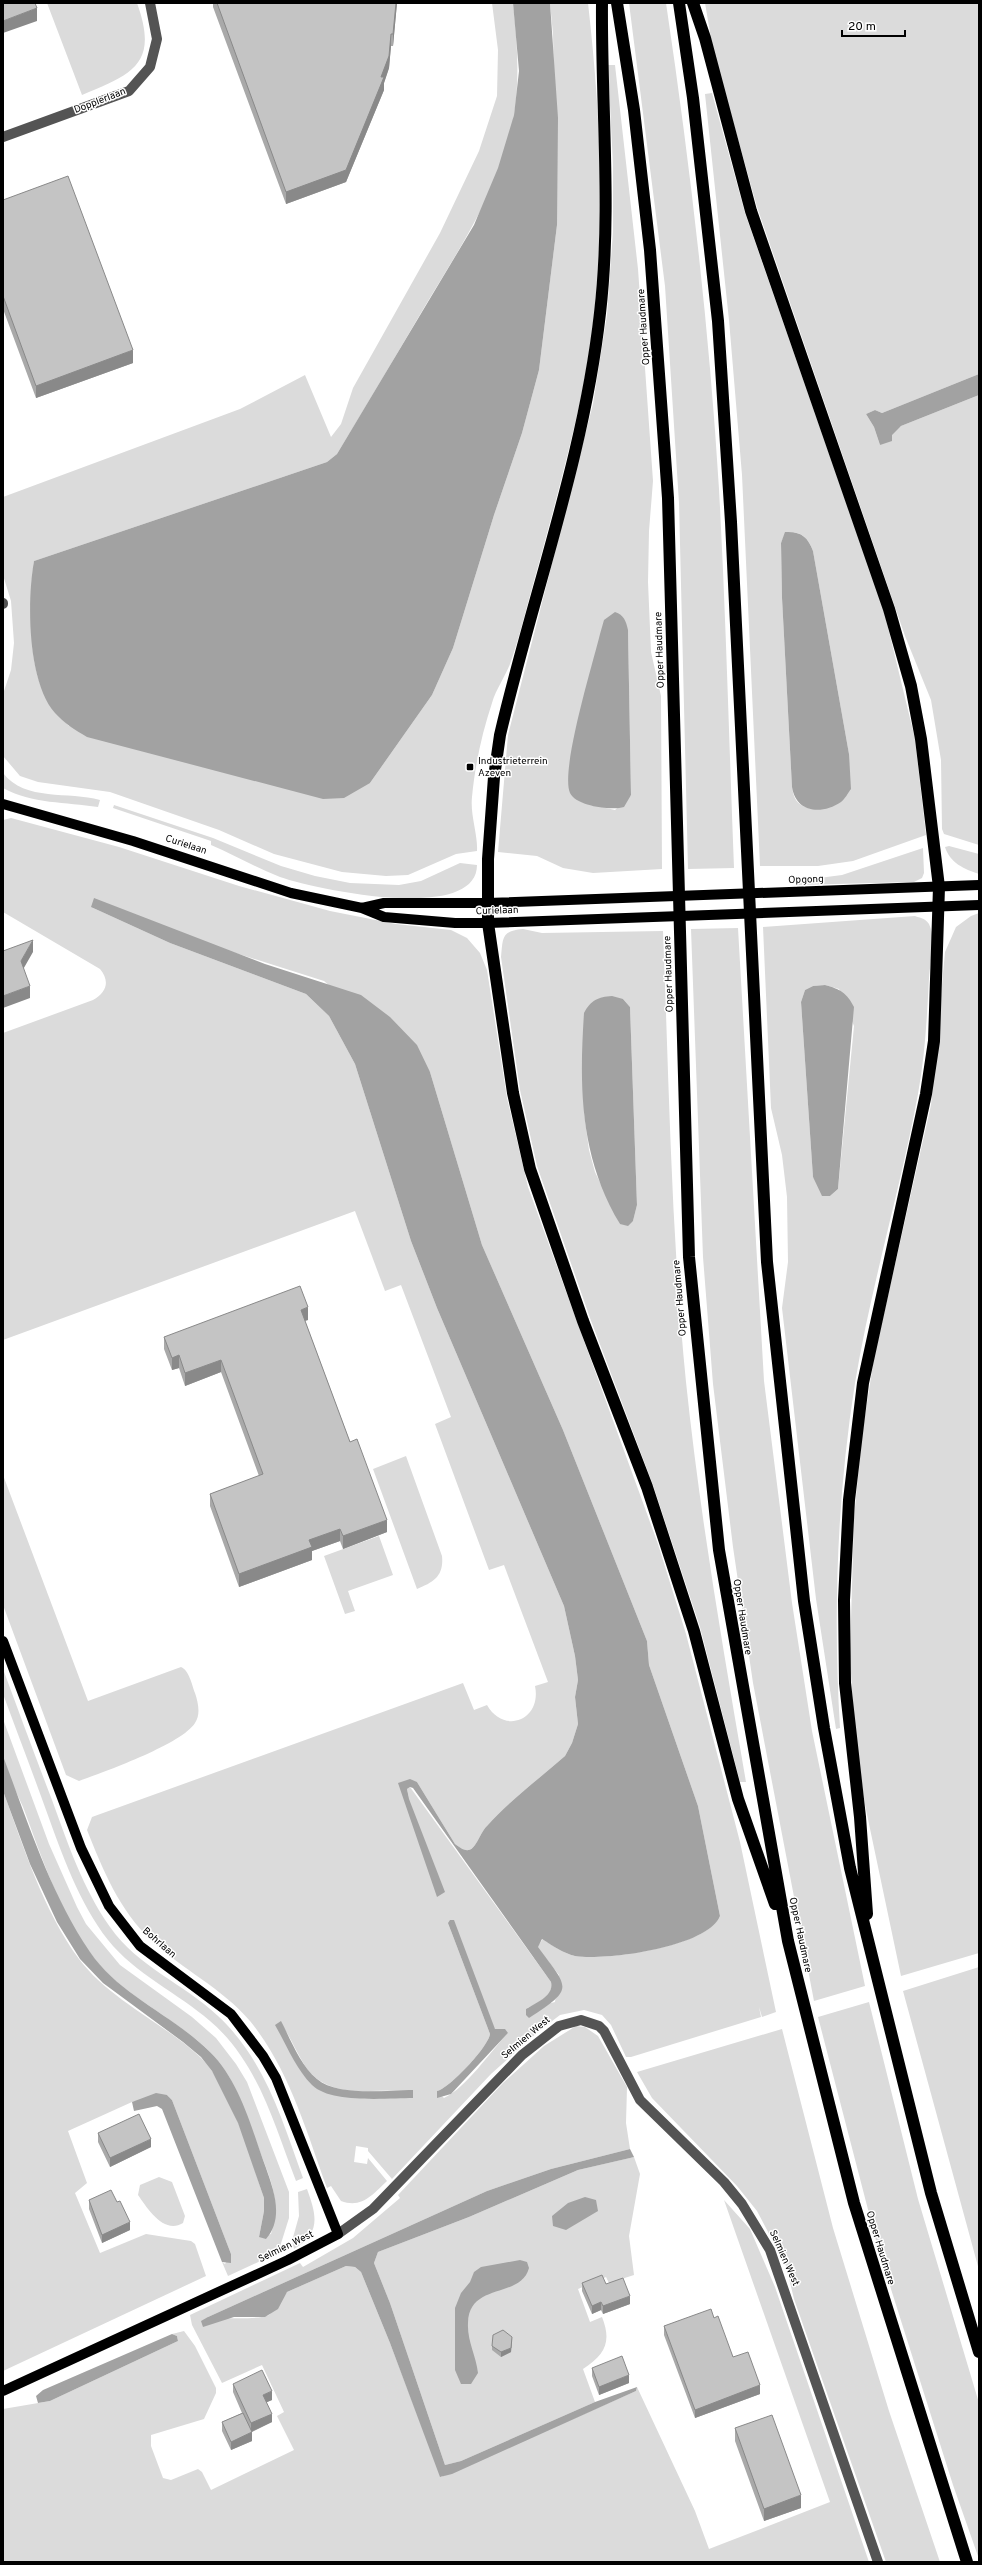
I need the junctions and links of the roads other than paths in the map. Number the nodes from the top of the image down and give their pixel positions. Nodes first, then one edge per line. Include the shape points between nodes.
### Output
1 (150, 3) edge
2 (602, 3) edge
3 (617, 3) edge
4 (679, 3) edge
5 (693, 3) edge
6 (3, 137) edge
7 (3, 804) edge
8 (979, 885) edge
9 (939, 887) junction
10 (634, 897) joint
11 (487, 903) junction
12 (979, 905) edge
13 (362, 908) junction
14 (940, 908) junction
15 (488, 923) junction
16 (3, 1641) edge
17 (788, 1941) junction
18 (869, 1949) junction
19 (338, 2234) junction
20 (979, 2352) edge
21 (3, 2392) edge
22 (878, 2562) edge
23 (967, 2562) edge

1 - 6 street, Dopplerlaan via 157,39 150,67 129,91
2 - 11 highway via 601,65 607,164 607,231 600,313 586,403 500,735 494,777
3 - 17 highway, Opper Haudmare via 650,250 668,498 689,1257 719,1550
4 - 18 highway via 693,98 719,336 731,522 766,1246 778,1380 804,1601 822,1720 850,1868
5 - 9 highway via 705,38 751,211 889,609 921,739
7 - 13 main road, Curielaan via 133,840 291,893
8 - 9 main road, Opgong
9 - 10 main road, Opgong
9 - 14 highway
10 - 11 main road, Curielaan
11 - 13 main road, Curielaan via 384,903
11 - 15 highway
12 - 14 main road
13 - 15 main road, Curielaan via 384,917 448,923
14 - 15 main road, Curielaan
14 - 18 highway via 934,1041 926,1094 863,1383 848,1500 844,1600 845,1682 860,1816
15 - 17 highway via 513,1093 530,1169 583,1321 647,1487 694,1631 738,1799
16 - 19 main road, Bohrlaan via 80,1848 109,1906 140,1946 231,2014 263,2056 276,2078
17 - 23 highway, Opper Haudmare via 854,2203
18 - 20 highway via 931,2193
19 - 21 main road, Selmien West via 288,2260
19 - 22 street, Selmien West via 373,2209 522,2055 552,2031 575,2021 599,2026 611,2042 640,2100 724,2182 742,2204 770,2250

